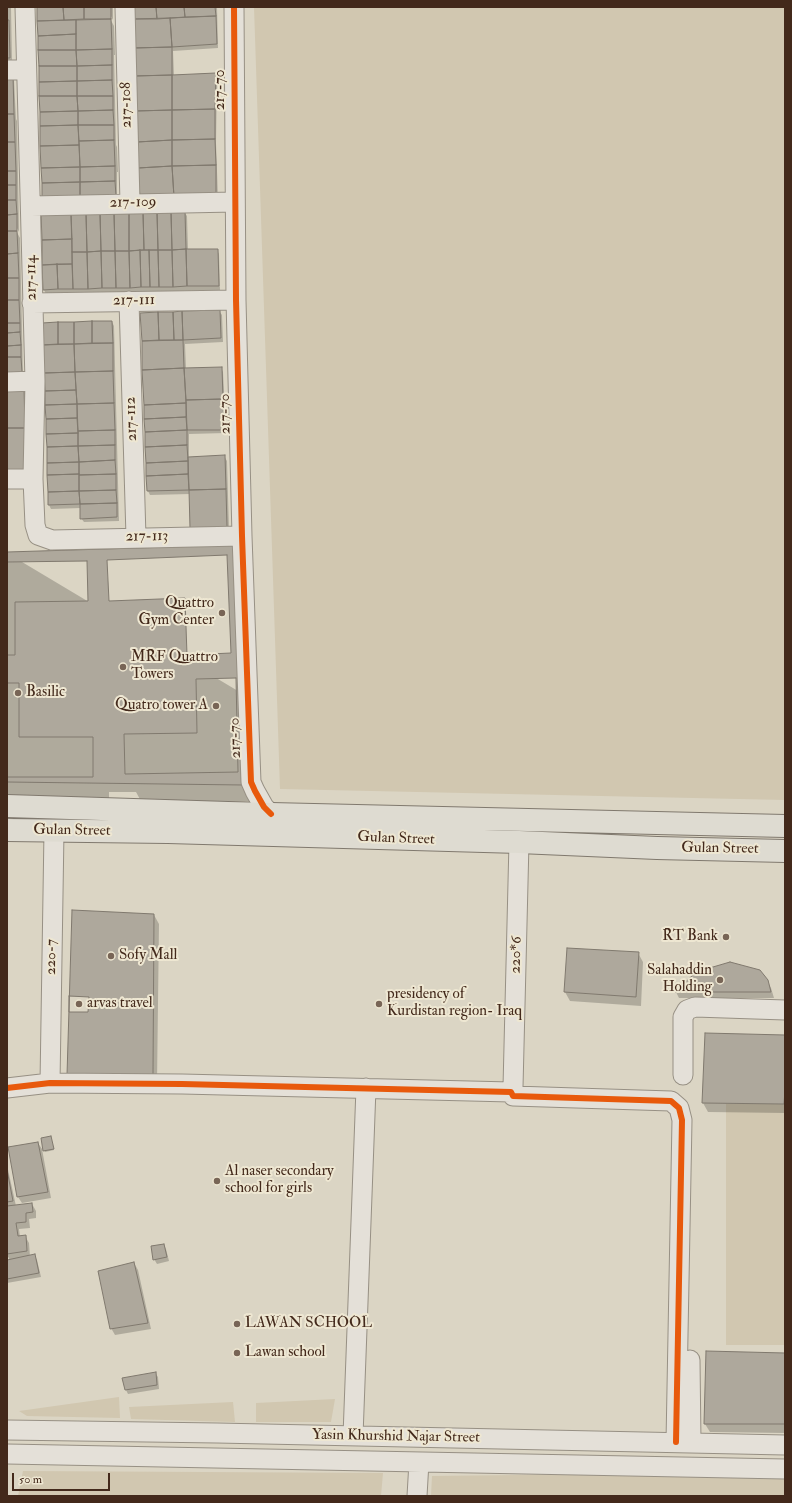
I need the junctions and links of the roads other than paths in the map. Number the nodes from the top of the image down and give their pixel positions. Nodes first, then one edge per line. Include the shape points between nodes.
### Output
1 (25, 7) edge
2 (125, 7) edge
3 (234, 7) edge
4 (7, 70) edge
5 (26, 70) junction
6 (235, 202) junction
7 (130, 203) junction
8 (31, 206) junction
9 (236, 300) junction
10 (129, 302) junction
11 (32, 303) junction
12 (35, 381) junction
13 (7, 382) edge
14 (7, 479) edge
15 (33, 479) junction
16 (242, 536) junction
17 (136, 537) junction
18 (52, 540) joint
19 (251, 782) junction
20 (7, 806) edge
21 (228, 813) junction
22 (271, 814) junction
23 (785, 826) edge
24 (7, 830) edge
25 (54, 831) junction
26 (519, 842) junction
27 (785, 851) edge
28 (785, 1010) edge
29 (683, 1075) dead end
30 (50, 1083) junction
31 (7, 1088) edge
32 (366, 1088) junction
33 (512, 1092) junction
34 (7, 1421) edge
35 (7, 1430) edge
36 (26, 1431) junction
37 (353, 1436) junction
38 (683, 1442) junction
39 (785, 1445) edge
40 (7, 1454) edge
41 (419, 1462) junction
42 (785, 1469) edge
43 (417, 1496) edge

1 - 5 street, 217-114
2 - 7 street, 217-108
3 - 6 street, 217-70
4 - 5 street
5 - 8 street, 217-114
6 - 7 street, 217-109
6 - 9 street, 217-70
7 - 8 street, 217-109
8 - 11 street, 217-114
9 - 10 street, 217-111
9 - 16 street, 217-70
10 - 11 street, 217-111
10 - 17 street, 217-112
11 - 12 street, 217-114
12 - 13 street
12 - 15 street, 217-114
14 - 15 street
15 - 18 street, 217-114 via 35,525 38,535
16 - 17 street, 217-113
16 - 19 street, 217-70
17 - 18 street, 217-113
19 - 21 street, 217-70 via 243,799
19 - 22 street, 217-70 via 264,807
20 - 21 main road, Gulan Street
21 - 22 main road, Gulan Street
22 - 23 main road, Gulan Street
24 - 25 main road, Gulan Street
25 - 26 main road, Gulan Street
25 - 30 street, 220-7
26 - 27 main road, Gulan Street
26 - 33 street, 220*6
28 - 29 street via 695,1007 687,1010 683,1017
30 - 31 street
30 - 32 street
32 - 33 street
32 - 37 street
33 - 38 street via 666,1092 678,1096 688,1108
34 - 36 street
35 - 36 street, Yasin Khurshid Najar Street
36 - 37 street, Yasin Khurshid Najar Street
37 - 38 street, Yasin Khurshid Najar Street
38 - 39 street, Yasin Khurshid Najar Street
40 - 41 street, Yasin Khurshid Najar Street
41 - 42 street, Yasin Khurshid Najar Street
41 - 43 street

